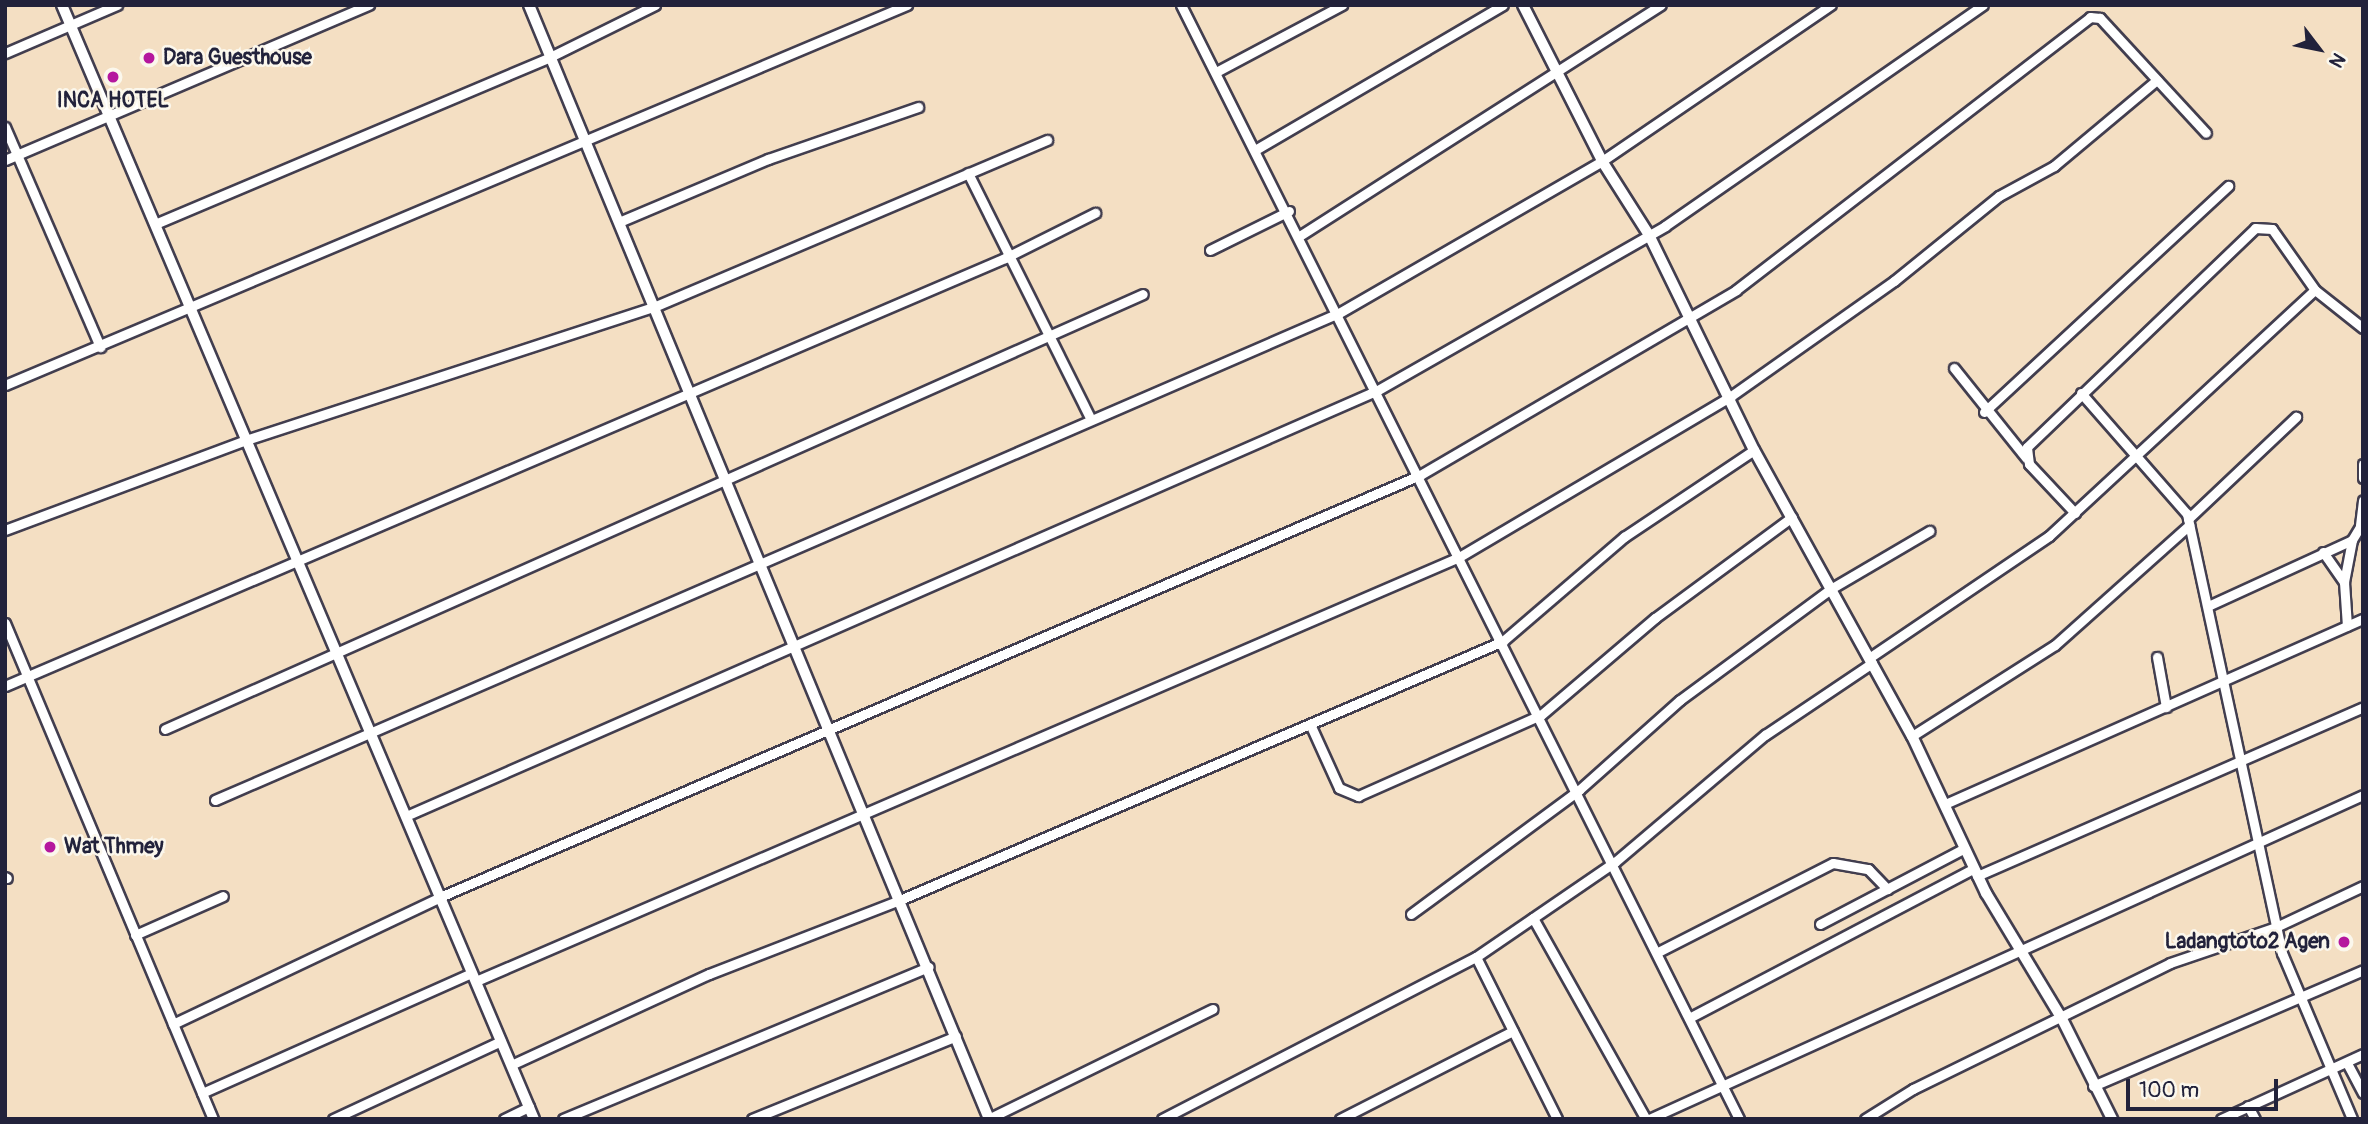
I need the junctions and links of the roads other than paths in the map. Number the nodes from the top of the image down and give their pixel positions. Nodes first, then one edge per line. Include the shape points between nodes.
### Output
1 (62, 5) edge
2 (117, 5) edge
3 (369, 5) edge
4 (529, 5) edge
5 (654, 5) edge
6 (907, 5) edge
7 (1181, 5) edge
8 (1342, 5) edge
9 (1503, 5) edge
10 (1523, 5) edge
11 (1661, 5) edge
12 (1831, 5) edge
13 (1983, 5) edge
14 (71, 26) junction
15 (5, 54) edge
16 (552, 56) junction
17 (1216, 72) junction
18 (1557, 73) junction
19 (2157, 80) junction
20 (918, 107) dead end
21 (109, 117) junction
22 (5, 127) edge
23 (2206, 133) dead end
24 (1047, 140) dead end
25 (585, 144) junction
26 (1255, 150) junction
27 (16, 156) junction
28 (5, 160) edge
29 (1602, 161) junction
30 (968, 173) junction
31 (2228, 186) dead end
32 (1289, 211) junction
33 (1095, 213) dead end
34 (619, 222) junction
35 (155, 224) junction
36 (1301, 235) junction
37 (1649, 236) junction
38 (1210, 250) dead end
39 (1005, 258) junction
40 (2315, 290) junction
41 (1143, 294) dead end
42 (656, 306) junction
43 (191, 310) junction
44 (1339, 313) junction
45 (1689, 314) junction
46 (2363, 328) edge
47 (1045, 337) junction
48 (100, 347) junction
49 (1954, 368) dead end
50 (5, 385) edge
51 (1378, 390) junction
52 (2081, 393) junction
53 (690, 394) junction
54 (1731, 396) junction
55 (1984, 412) junction
56 (1089, 416) junction
57 (2295, 417) dead end
58 (246, 440) junction
59 (1754, 450) junction
60 (2138, 454) junction
61 (2026, 458) junction
62 (2363, 464) edge
63 (1420, 475) junction
64 (2363, 478) edge
65 (723, 479) junction
66 (2363, 500) edge
67 (2075, 513) junction
68 (1792, 517) junction
69 (2189, 522) junction
70 (2361, 523) edge
71 (5, 530) edge
72 (1929, 531) dead end
73 (2351, 540) junction
74 (2323, 552) junction
75 (1459, 557) junction
76 (299, 564) junction
77 (759, 564) junction
78 (2344, 582) junction
79 (1832, 588) junction
80 (2208, 606) junction
81 (2363, 619) edge
82 (5, 623) edge
83 (2347, 626) junction
84 (1503, 641) junction
85 (795, 647) junction
86 (335, 650) junction
87 (2157, 657) dead end
88 (1870, 660) junction
89 (27, 678) junction
90 (2223, 681) junction
91 (5, 686) edge
92 (2363, 706) edge
93 (2166, 707) junction
94 (1541, 715) junction
95 (1310, 724) junction
96 (165, 729) dead end
97 (831, 730) junction
98 (371, 734) junction
99 (1912, 736) junction
100 (2243, 762) junction
101 (1579, 790) junction
102 (2363, 795) edge
103 (215, 800) dead end
104 (1945, 804) junction
105 (406, 816) junction
106 (867, 816) junction
107 (2259, 844) junction
108 (1963, 849) junction
109 (1615, 862) junction
110 (1975, 873) junction
111 (2363, 886) edge
112 (1887, 888) junction
113 (223, 896) dead end
114 (440, 897) junction
115 (902, 899) junction
116 (1411, 914) dead end
117 (1533, 918) junction
118 (1820, 924) dead end
119 (2276, 927) junction
120 (135, 935) junction
121 (1658, 952) junction
122 (2022, 952) junction
123 (1476, 957) junction
124 (929, 967) junction
125 (2363, 970) edge
126 (474, 976) junction
127 (2299, 996) junction
128 (1213, 1009) dead end
129 (1689, 1018) junction
130 (2062, 1019) junction
131 (173, 1024) junction
132 (1513, 1031) junction
133 (956, 1036) junction
134 (501, 1041) junction
135 (2363, 1054) edge
136 (2347, 1063) junction
137 (511, 1065) junction
138 (2332, 1070) junction
139 (2093, 1086) junction
140 (1722, 1089) junction
141 (202, 1093) junction
142 (2363, 1093) edge
143 (2248, 1106) junction
144 (529, 1107) junction
145 (213, 1119) edge
146 (334, 1119) edge
147 (505, 1119) edge
148 (534, 1119) edge
149 (563, 1119) edge
150 (752, 1119) edge
151 (989, 1119) edge
152 (1162, 1119) edge
153 (1340, 1119) edge
154 (1557, 1119) edge
155 (1647, 1119) edge
156 (1739, 1119) edge
157 (1865, 1119) edge
158 (2112, 1119) edge
159 (2221, 1119) edge
160 (2255, 1119) edge
161 (2352, 1119) edge

1 - 14 street
2 - 14 street
3 - 21 street
4 - 16 street
5 - 16 street
6 - 25 street
7 - 17 street
8 - 17 street
9 - 26 street
10 - 18 street
11 - 18 street
12 - 29 street
13 - 37 street
14 - 15 street
14 - 21 street
16 - 25 street
16 - 35 street
17 - 26 street
18 - 29 street
18 - 36 street
19 - 23 street
19 - 45 street via 2100,18 2090,17 1848,209 1736,290
19 - 54 street via 2054,166 1999,196 1894,281
20 - 34 street via 768,159
21 - 27 street
21 - 35 street
22 - 27 street
24 - 30 street
25 - 34 street
25 - 43 street
26 - 32 street
27 - 28 street
27 - 48 street
29 - 37 street
29 - 44 street
30 - 39 street
30 - 42 street
31 - 55 street
32 - 36 street
32 - 38 street
33 - 39 street
34 - 42 street
35 - 43 street
36 - 44 street
37 - 45 street
37 - 51 street
39 - 47 street
39 - 53 street
40 - 46 street
40 - 52 street via 2273,229 2255,228
40 - 60 street
41 - 47 street
42 - 53 street
42 - 58 street
43 - 48 street
43 - 58 street
44 - 51 street
44 - 56 street
45 - 54 street
45 - 63 street
47 - 56 street
47 - 65 street
48 - 50 street
49 - 55 street
51 - 63 street
51 - 85 street
52 - 60 street
52 - 61 street via 2031,442
53 - 65 street
53 - 76 street
54 - 59 street
54 - 75 street
55 - 61 street
56 - 77 street
57 - 69 street
58 - 71 street
58 - 76 street
59 - 68 street
59 - 84 street via 1623,537
60 - 67 street
60 - 69 street
61 - 67 street
62 - 64 street
63 - 75 street
63 - 97 street
65 - 77 street
65 - 86 street
66 - 70 street
67 - 88 street
68 - 79 street
68 - 94 street via 1655,618
69 - 80 street
69 - 99 street via 2055,645
70 - 73 street
72 - 79 street
73 - 74 street
73 - 78 street
74 - 78 street
74 - 80 street
75 - 84 street
75 - 106 street
76 - 86 street
76 - 89 street
77 - 85 street
77 - 98 street
78 - 83 street
79 - 88 street
79 - 101 street via 1680,700
80 - 90 street
81 - 83 street
82 - 89 street
83 - 90 street
84 - 94 street
84 - 95 street
85 - 97 street
85 - 105 street
86 - 96 street
86 - 98 street
87 - 93 street
88 - 99 street
88 - 109 street via 1765,735
89 - 91 street
89 - 120 street
90 - 93 street
90 - 100 street
92 - 100 street
93 - 104 street
94 - 95 street via 1358,796 1339,788
94 - 101 street
95 - 115 street
97 - 106 street
97 - 114 street
98 - 103 street
98 - 105 street
99 - 104 street
100 - 107 street
100 - 110 street
101 - 109 street
101 - 116 street
102 - 107 street
104 - 108 street
105 - 114 street
106 - 115 street
106 - 126 street
107 - 119 street
107 - 122 street
108 - 110 street
108 - 112 street
109 - 117 street
109 - 121 street
110 - 122 street
110 - 129 street
111 - 119 street
112 - 118 street
112 - 121 street via 1868,869 1833,863
113 - 120 street
114 - 126 street
114 - 131 street
115 - 124 street
115 - 137 street via 709,974
117 - 123 street
117 - 155 street
119 - 127 street
119 - 130 street via 2170,963
120 - 131 street
121 - 129 street
122 - 130 street
122 - 140 street
123 - 132 street
123 - 152 street
124 - 133 street
124 - 149 street
125 - 127 street
126 - 134 street
126 - 141 street
127 - 138 street
127 - 139 street
128 - 151 street
129 - 140 street
130 - 139 street
130 - 157 street via 1913,1089
131 - 141 street
132 - 153 street
132 - 154 street
133 - 150 street
133 - 151 street
134 - 137 street
134 - 146 street
135 - 136 street
136 - 138 street
136 - 142 street
137 - 144 street
138 - 143 street
138 - 161 street
139 - 158 street
140 - 155 street
140 - 156 street
141 - 145 street
143 - 159 street
143 - 160 street
144 - 147 street
144 - 148 street

